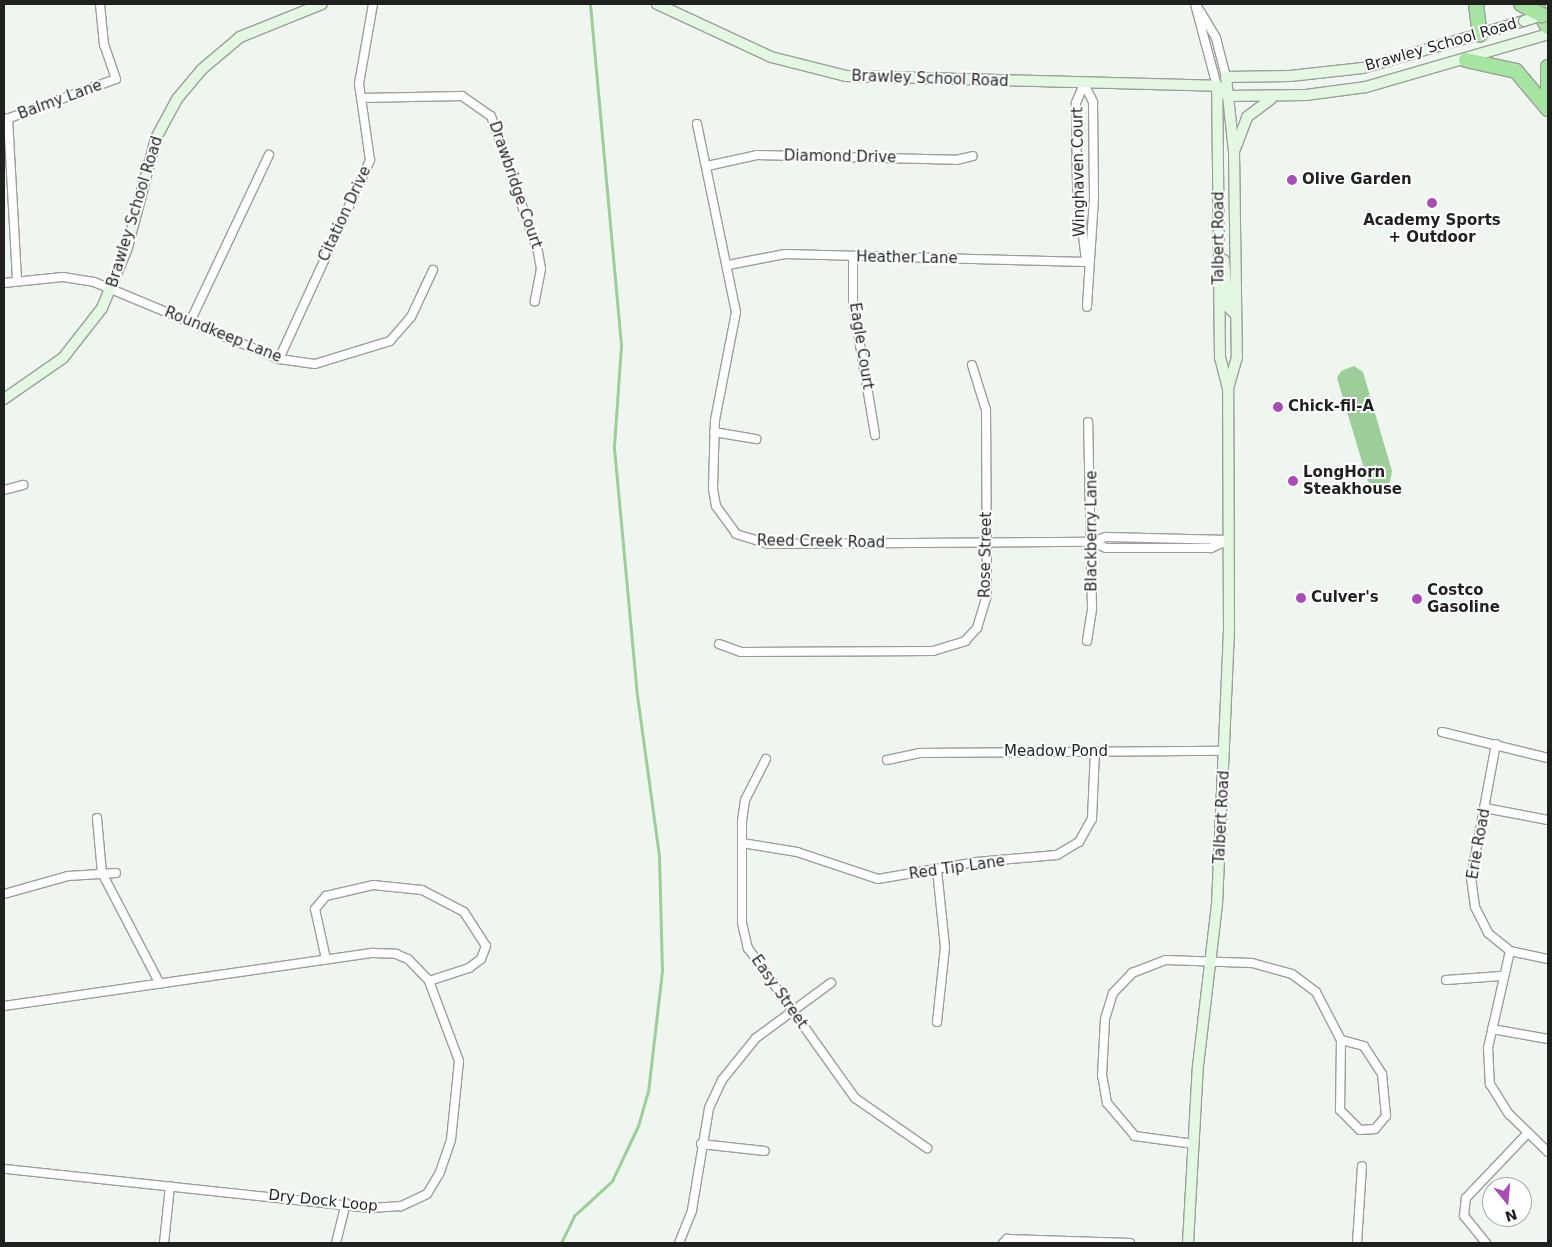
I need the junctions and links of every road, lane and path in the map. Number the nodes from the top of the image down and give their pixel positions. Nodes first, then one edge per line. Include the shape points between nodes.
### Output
1 (100, 4) edge
2 (322, 4) edge
3 (373, 4) edge
4 (656, 4) edge
5 (1196, 4) edge
6 (1476, 4) edge
7 (1521, 4) edge
8 (1544, 16) edge
9 (1548, 34) edge
10 (1480, 35) junction
11 (1466, 60) junction
12 (1548, 67) edge
13 (1226, 76) junction
14 (1084, 84) junction
15 (1218, 86) junction
16 (1548, 95) edge
17 (1228, 96) junction
18 (1276, 97) junction
19 (361, 98) junction
20 (1548, 109) edge
21 (6, 119) edge
22 (697, 124) dead end
23 (1234, 152) junction
24 (268, 155) dead end
25 (973, 156) dead end
26 (707, 166) junction
27 (1218, 221) junction
28 (853, 257) junction
29 (1086, 262) junction
30 (728, 265) junction
31 (433, 270) dead end
32 (17, 280) junction
33 (4, 283) edge
34 (112, 289) junction
35 (535, 301) dead end
36 (1087, 307) dead end
37 (1236, 315) junction
38 (190, 322) junction
39 (279, 359) junction
40 (972, 366) dead end
41 (1228, 389) junction
42 (4, 399) edge
43 (1088, 422) dead end
44 (714, 432) junction
45 (875, 435) dead end
46 (756, 439) dead end
47 (23, 485) dead end
48 (4, 490) edge
49 (1229, 540) junction
50 (1092, 542) junction
51 (987, 543) junction
52 (1087, 641) dead end
53 (719, 644) dead end
54 (1442, 732) dead end
55 (1496, 744) junction
56 (1095, 751) junction
57 (1225, 751) junction
58 (1548, 758) edge
59 (766, 759) dead end
60 (887, 760) dead end
61 (1485, 808) junction
62 (97, 818) dead end
63 (1548, 820) edge
64 (742, 843) junction
65 (937, 869) junction
66 (116, 872) dead end
67 (102, 873) junction
68 (4, 894) edge
69 (1510, 952) junction
70 (326, 959) junction
71 (1548, 959) edge
72 (1212, 962) junction
73 (1501, 976) junction
74 (1446, 980) dead end
75 (429, 981) junction
76 (831, 983) dead end
77 (160, 984) junction
78 (4, 1006) edge
79 (792, 1011) junction
80 (937, 1022) dead end
81 (1492, 1029) junction
82 (1548, 1039) edge
83 (1341, 1040) junction
84 (1528, 1133) junction
85 (701, 1144) junction
86 (1194, 1144) junction
87 (927, 1148) dead end
88 (765, 1151) dead end
89 (1548, 1152) edge
90 (1362, 1166) dead end
91 (4, 1168) edge
92 (170, 1186) junction
93 (346, 1203) junction
94 (164, 1243) edge
95 (336, 1243) edge
96 (679, 1243) edge
97 (1003, 1243) edge
98 (1130, 1243) edge
99 (1188, 1243) edge
100 (1357, 1243) edge
101 (1486, 1243) edge

1 - 21 street, Balmy Lane via 104,44 116,79
2 - 34 main road, Brawley School Road via 240,37 201,70 177,99 149,158
3 - 19 street, Citation Drive via 360,66
4 - 14 main road, Brawley School Road via 771,57 846,76
5 - 13 street via 1216,38
5 - 15 street
6 - 10 highway
7 - 8 highway, bridge
8 - 10 main road, Brawley School Road, bridge
9 - 11 main road, Brawley School Road
10 - 13 main road, Brawley School Road via 1348,70
11 - 18 main road, Brawley School Road via 1374,86
11 - 20 highway via 1516,71
12 - 16 highway
13 - 15 main road
13 - 17 main road, Talbert Road
14 - 15 main road, Brawley School Road
14 - 29 street, Winghaven Court via 1076,103 1077,186
14 - 29 street, Winghaven Court via 1093,102 1094,141 1094,198
15 - 17 main road
15 - 27 main road, Talbert Road
17 - 18 main road, Brawley School Road
17 - 23 main road, Talbert Road
18 - 23 main road via 1250,112
19 - 35 street, Drawbridge Court via 462,96 491,116 538,252 541,269
19 - 39 street, Citation Drive via 370,135 370,160
21 - 32 street
22 - 26 street, Reed Creek Road
23 - 37 main road, Talbert Road
24 - 38 street
25 - 26 street, Diamond Drive via 956,160 758,155
26 - 30 street, Reed Creek Road
27 - 37 main road via 1228,307
27 - 41 main road, Talbert Road via 1220,358
28 - 29 street, Heather Lane
28 - 30 street, Heather Lane via 777,255
28 - 45 street, Eagle Court via 853,303
29 - 36 street, Winghaven Court
30 - 44 street, Reed Creek Road via 735,333
31 - 39 street, Roundkeep Lane via 411,317 390,341 315,364
32 - 33 street, Roundkeep Lane
32 - 34 street, Roundkeep Lane via 74,278
34 - 38 street, Roundkeep Lane
34 - 42 main road, Brawley School Road via 77,344 47,372
37 - 41 main road, Talbert Road via 1237,357
38 - 39 street, Roundkeep Lane
40 - 51 street, Rose Street via 986,410
41 - 49 main road, Talbert Road
43 - 50 street, Blackberry Lane
44 - 46 street
44 - 51 street, Reed Creek Road via 716,506 736,534 751,542
47 - 48 street
49 - 50 street, Reed Creek Road via 1106,537
49 - 50 street, Reed Creek Road via 1211,548 1106,548
49 - 57 main road, Talbert Road
50 - 51 street, Reed Creek Road
50 - 52 street, Blackberry Lane via 1092,608
51 - 53 street, Rose Street via 985,613 965,641 950,648 741,652
54 - 55 street
55 - 58 street
55 - 61 street, Erie Road
56 - 57 street, Meadow Pond
56 - 60 street, Meadow Pond via 919,752
56 - 65 street, Red Tip Lane via 1092,819 1071,848 1041,858
57 - 72 main road, Talbert Road
59 - 64 street, Easy Street via 745,800
61 - 63 street
61 - 69 street, Erie Road via 1472,895 1480,922
62 - 67 street
64 - 65 street, Red Tip Lane via 797,852 865,878
64 - 79 street, Easy Street via 746,939
65 - 80 street via 945,936
66 - 67 street
67 - 68 street via 68,876
67 - 77 street
69 - 71 street
69 - 73 street
70 - 75 street, Dry Dock Loop via 396,954 408,959
70 - 75 street via 315,909 326,896 373,885 422,890 464,912 486,946 481,958 469,968
70 - 77 street, Dry Dock Loop
72 - 83 street via 1252,963 1292,974 1316,992
72 - 86 main road, Talbert Road via 1198,1066
72 - 86 street via 1166,960 1132,973 1113,994 1104,1027 1102,1083 1115,1117 1142,1138
73 - 74 street
73 - 81 street
75 - 93 street, Dry Dock Loop via 459,1060 451,1140 439,1174 427,1194 401,1206 371,1208
76 - 79 street
77 - 78 street, Dry Dock Loop
79 - 85 street via 756,1038 722,1080
79 - 87 street, Easy Street via 855,1098
81 - 82 street
81 - 84 street via 1490,1084 1498,1100
83 - 83 street via 1364,1046 1382,1074 1386,1116 1375,1128 1360,1130 1340,1110
84 - 89 street
84 - 101 street via 1466,1198 1464,1216
85 - 88 street
85 - 96 street via 692,1210
86 - 99 main road, Talbert Road
90 - 100 street
91 - 92 street, Dry Dock Loop
92 - 93 street, Dry Dock Loop
92 - 94 street
93 - 95 street
97 - 98 street via 1007,1239

